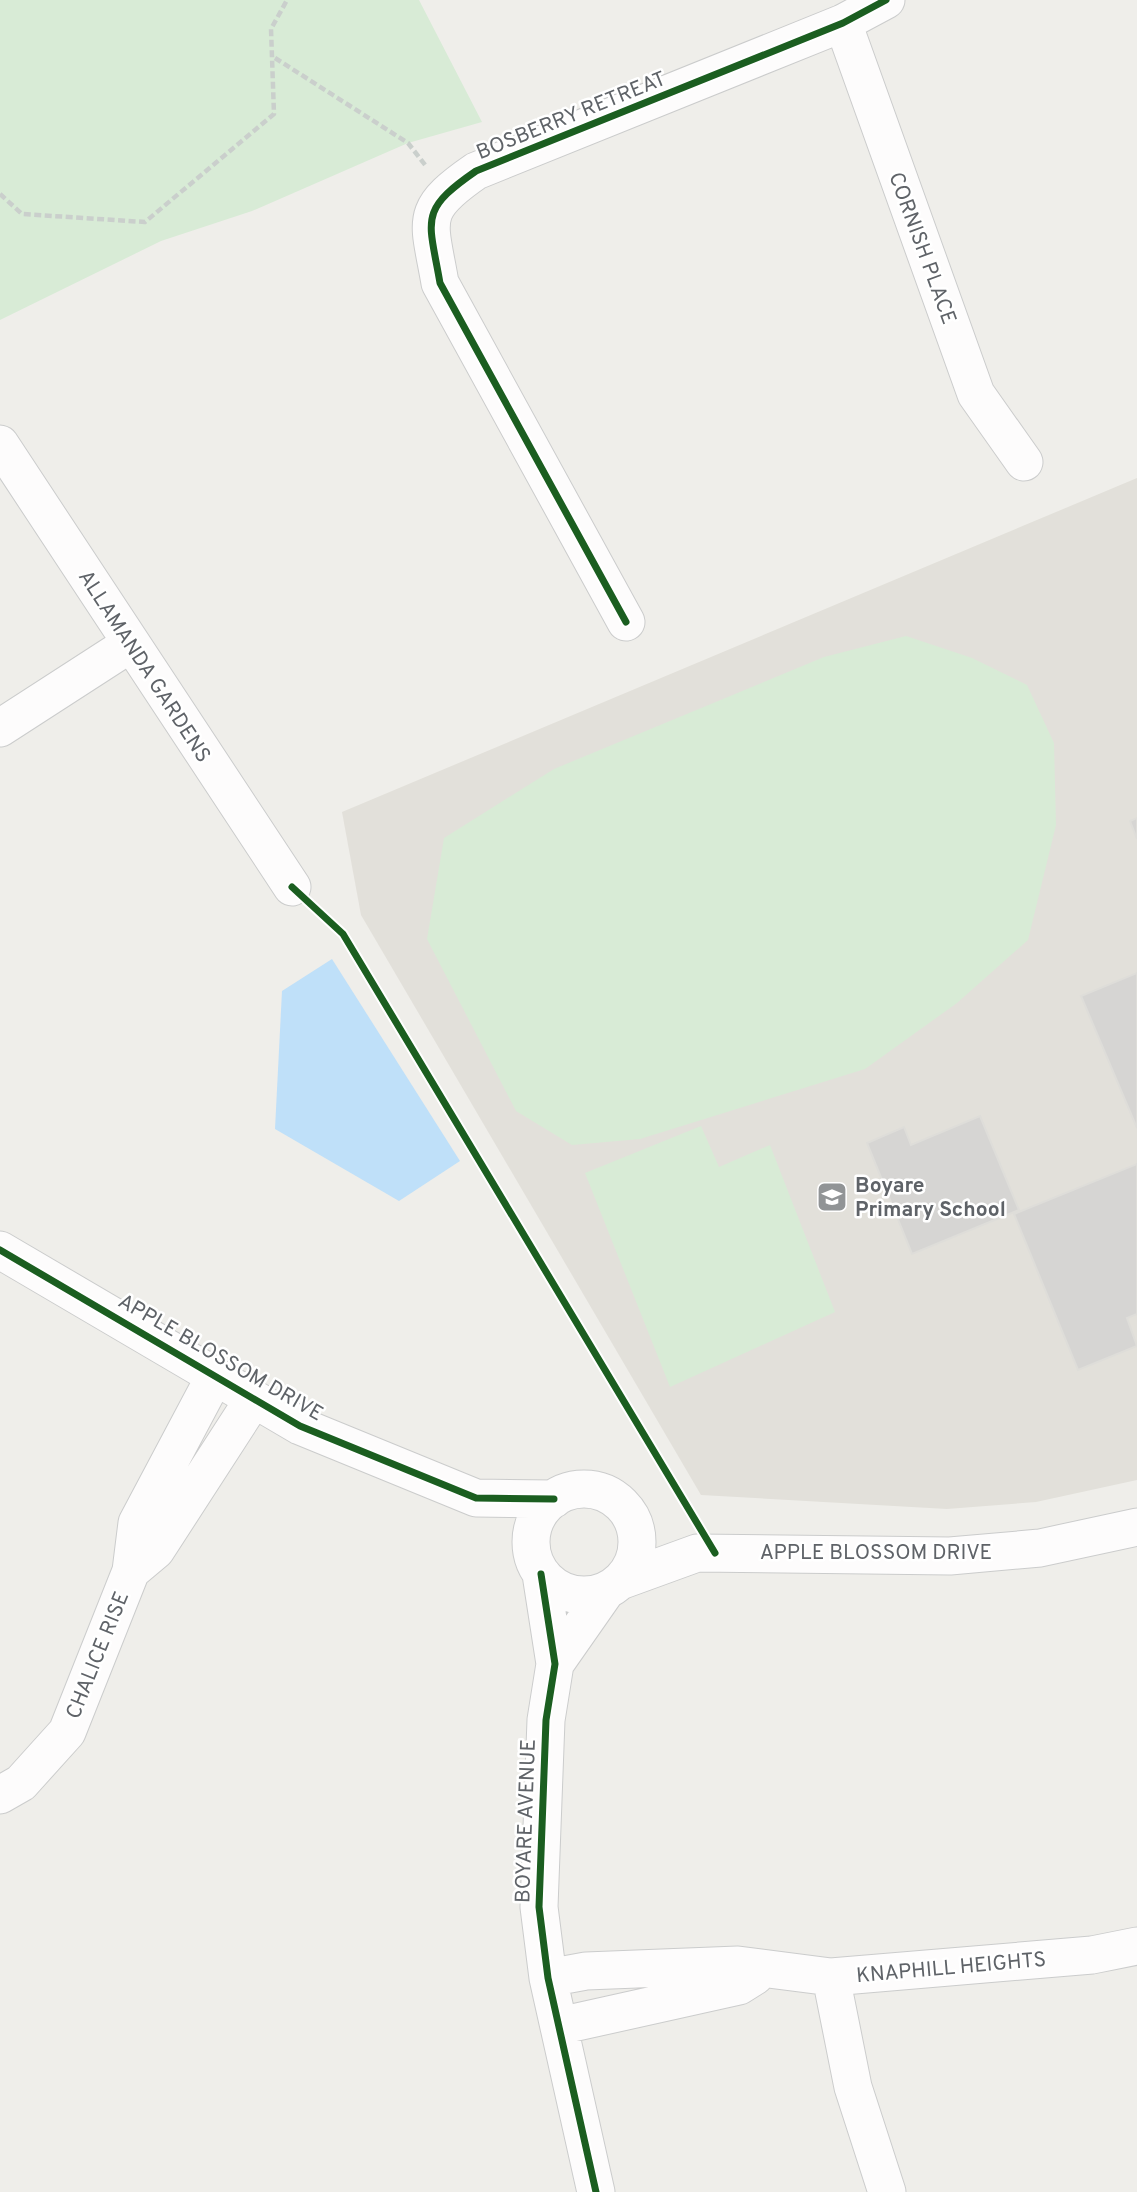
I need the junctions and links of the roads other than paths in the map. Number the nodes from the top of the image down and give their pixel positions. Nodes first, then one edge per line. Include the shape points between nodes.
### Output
1 (886, 0) edge
2 (843, 23) junction
3 (0, 444) edge
4 (1024, 462) dead end
5 (626, 622) dead end
6 (130, 644) junction
7 (0, 728) edge
8 (292, 887) dead end
9 (0, 1250) edge
10 (215, 1376) junction
11 (253, 1400) junction
12 (476, 1498) junction
13 (554, 1499) junction
14 (628, 1511) junction
15 (1137, 1527) edge
16 (697, 1553) junction
17 (537, 1566) junction
18 (131, 1571) junction
19 (613, 1586) junction
20 (555, 1664) junction
21 (0, 1795) edge
22 (1137, 1946) edge
23 (765, 1970) junction
24 (831, 1977) junction
25 (548, 1978) junction
26 (559, 2026) junction
27 (597, 2192) edge
28 (887, 2192) edge

1 - 2 street, BOSBERRY RETREAT
2 - 4 street, CORNISH PLACE via 976,394
2 - 5 street, BOSBERRY RETREAT via 477,171 445,193 430,220 440,283
3 - 6 street, ALLAMANDA GARDENS
6 - 7 street
6 - 8 street, ALLAMANDA GARDENS
9 - 10 street, APPLE BLOSSOM DRIVE
10 - 11 street, APPLE BLOSSOM DRIVE
10 - 18 street, CHALICE RISE via 136,1523
11 - 12 street, APPLE BLOSSOM DRIVE via 300,1426
11 - 18 street, CHALICE RISE via 156,1550
12 - 13 street, APPLE BLOSSOM DRIVE
12 - 17 street, APPLE BLOSSOM DRIVE
13 - 14 street via 571,1489 593,1489 614,1497
13 - 17 street via 539,1511 530,1538
14 - 16 street
14 - 19 street via 638,1549 631,1567
15 - 16 street, APPLE BLOSSOM DRIVE via 1040,1548 950,1556
16 - 19 street, APPLE BLOSSOM DRIVE
17 - 19 street via 571,1596
17 - 20 street, BOYARE AVENUE
18 - 21 street, CHALICE RISE via 67,1732 21,1783
19 - 20 street, BOYARE AVENUE
20 - 25 street, BOYARE AVENUE via 546,1720 539,1907
22 - 24 street, KNAPHILL HEIGHTS via 1092,1955
23 - 24 street, KNAPHILL HEIGHTS
23 - 25 street, KNAPHILL HEIGHTS via 738,1965 669,1967 586,1971
23 - 26 street via 739,1986
24 - 28 street via 853,2087
25 - 26 street, BOYARE AVENUE
26 - 27 street, BOYARE AVENUE

